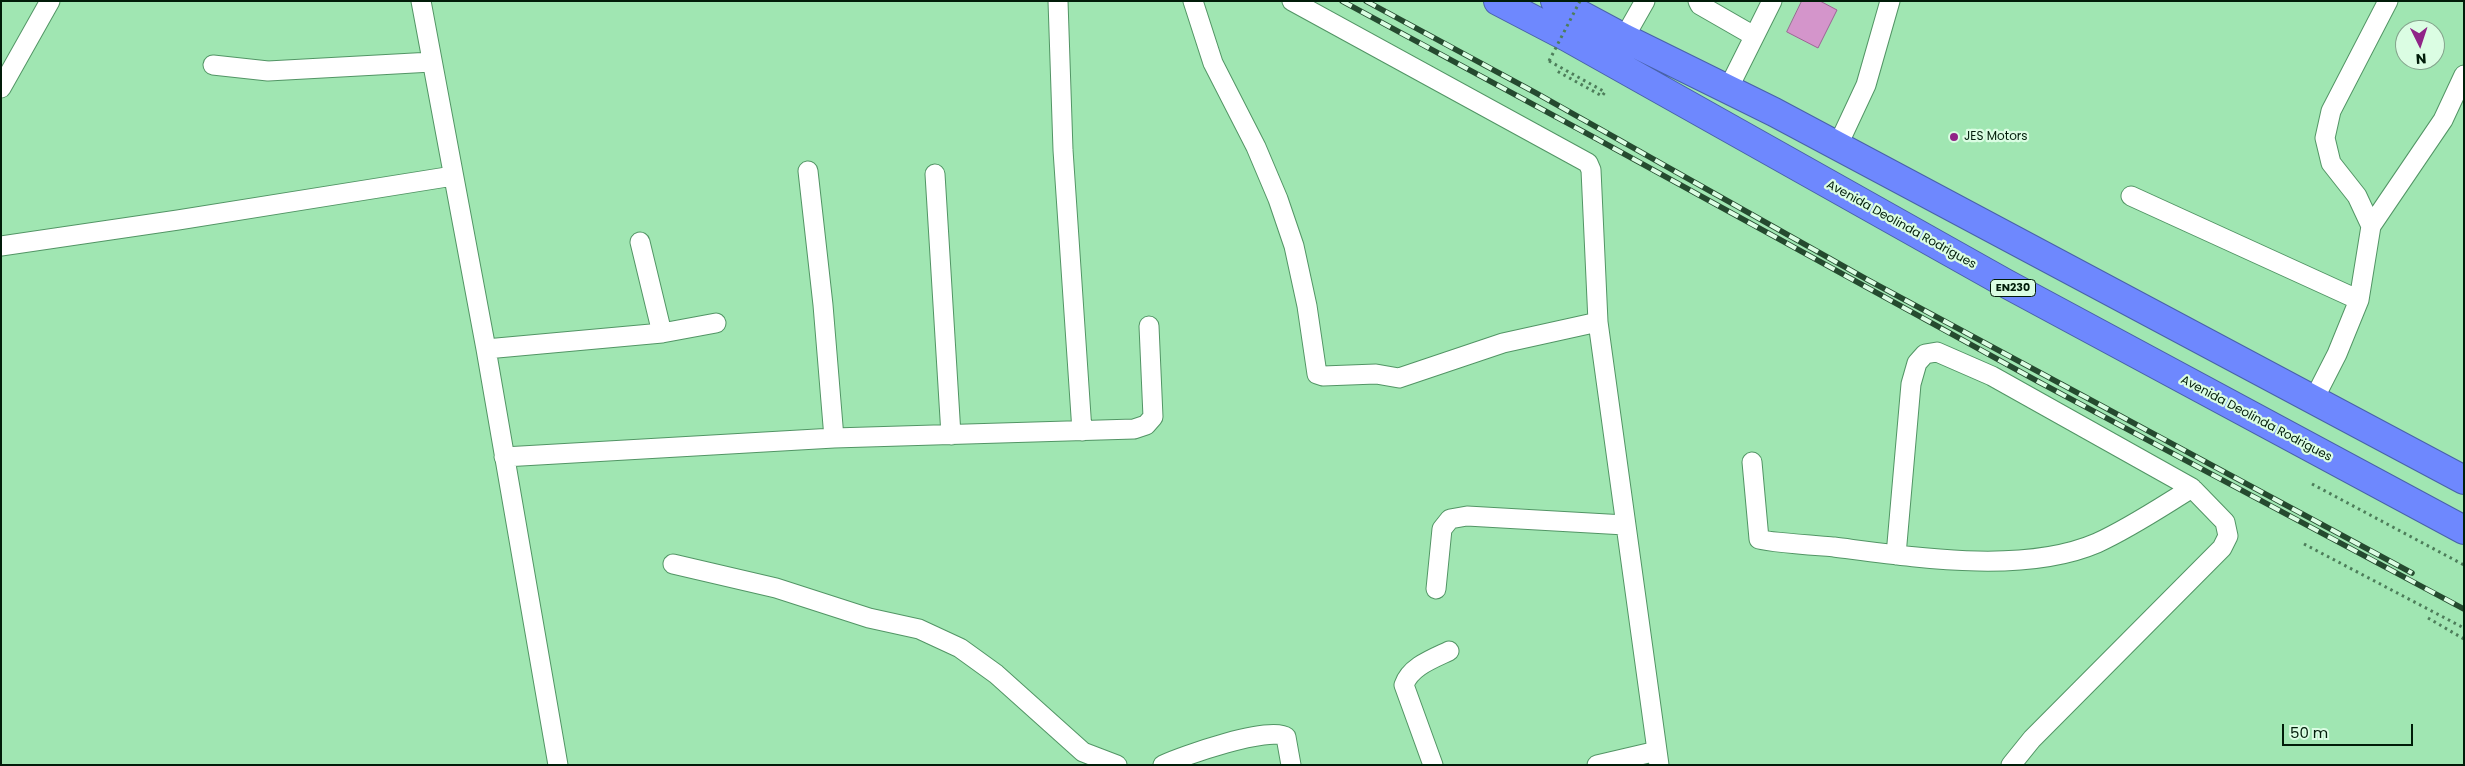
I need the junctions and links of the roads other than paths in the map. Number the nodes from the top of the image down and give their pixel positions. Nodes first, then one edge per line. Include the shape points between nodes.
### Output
1 (50, 1) edge
2 (422, 1) edge
3 (1058, 1) edge
4 (1193, 1) edge
5 (1292, 1) edge
6 (1498, 1) edge
7 (1554, 1) edge
8 (1644, 1) edge
9 (1698, 1) edge
10 (1772, 1) edge
11 (1890, 1) edge
12 (2388, 1) edge
13 (1754, 36) junction
14 (1624, 38) junction
15 (432, 62) junction
16 (213, 65) dead end
17 (2464, 75) edge
18 (1, 88) edge
19 (1728, 89) junction
20 (1837, 146) junction
21 (808, 171) dead end
22 (935, 174) dead end
23 (454, 176) junction
24 (2131, 196) dead end
25 (2371, 226) junction
26 (640, 242) dead end
27 (1, 246) edge
28 (2359, 300) junction
29 (1598, 322) junction
30 (716, 323) dead end
31 (1148, 326) dead end
32 (662, 333) junction
33 (486, 349) junction
34 (2314, 398) junction
35 (1082, 431) junction
36 (951, 435) junction
37 (834, 438) junction
38 (504, 457) junction
39 (1752, 462) dead end
40 (2464, 480) edge
41 (2192, 488) junction
42 (1625, 525) junction
43 (2464, 530) edge
44 (1896, 555) junction
45 (673, 564) dead end
46 (1436, 589) dead end
47 (1449, 651) dead end
48 (1080, 758) edge
49 (1658, 758) edge
50 (558, 765) edge
51 (1117, 765) edge
52 (1163, 765) edge
53 (1291, 765) edge
54 (1433, 765) edge
55 (1597, 765) edge
56 (2011, 765) edge

1 - 18 street
2 - 15 street
3 - 35 street via 1063,150
4 - 29 street via 1213,63 1256,147 1294,246 1317,374 1376,374 1399,378 1502,343
5 - 29 street via 1588,162
6 - 43 highway, Avenida Deolinda Rodrigues / EN230 via 2005,284
7 - 14 highway
8 - 14 street
9 - 13 street
10 - 13 street
11 - 20 street via 1866,85
12 - 25 street via 2332,111 2325,138 2331,163 2357,196
13 - 19 street
14 - 19 highway
15 - 16 street via 268,71
15 - 23 street
17 - 25 street via 2443,120
19 - 20 highway
20 - 34 highway
21 - 37 street
22 - 36 street
23 - 27 street
23 - 33 street
24 - 28 street
25 - 28 street
26 - 32 street
28 - 34 street via 2337,354
29 - 42 street
30 - 32 street
31 - 35 street via 1152,417 1146,425 1134,429
32 - 33 street
33 - 38 street
34 - 40 highway
35 - 36 street
36 - 37 street
37 - 38 street
38 - 50 street
39 - 44 street via 1759,539
41 - 44 street via 2096,544 2057,555 2009,560 1941,560
41 - 44 street via 1992,376 1937,352 1925,354 1917,363 1912,384
41 - 56 street via 2225,522 2228,536 2222,548 2032,739
42 - 46 street via 1467,516 1450,519 1442,529
42 - 49 street
45 - 48 street via 776,588 869,618 919,629 960,648 996,674
47 - 54 street via 1428,660 1406,677 1404,685
48 - 51 street
49 - 55 street
52 - 53 street via 1225,743 1276,733 1286,737

